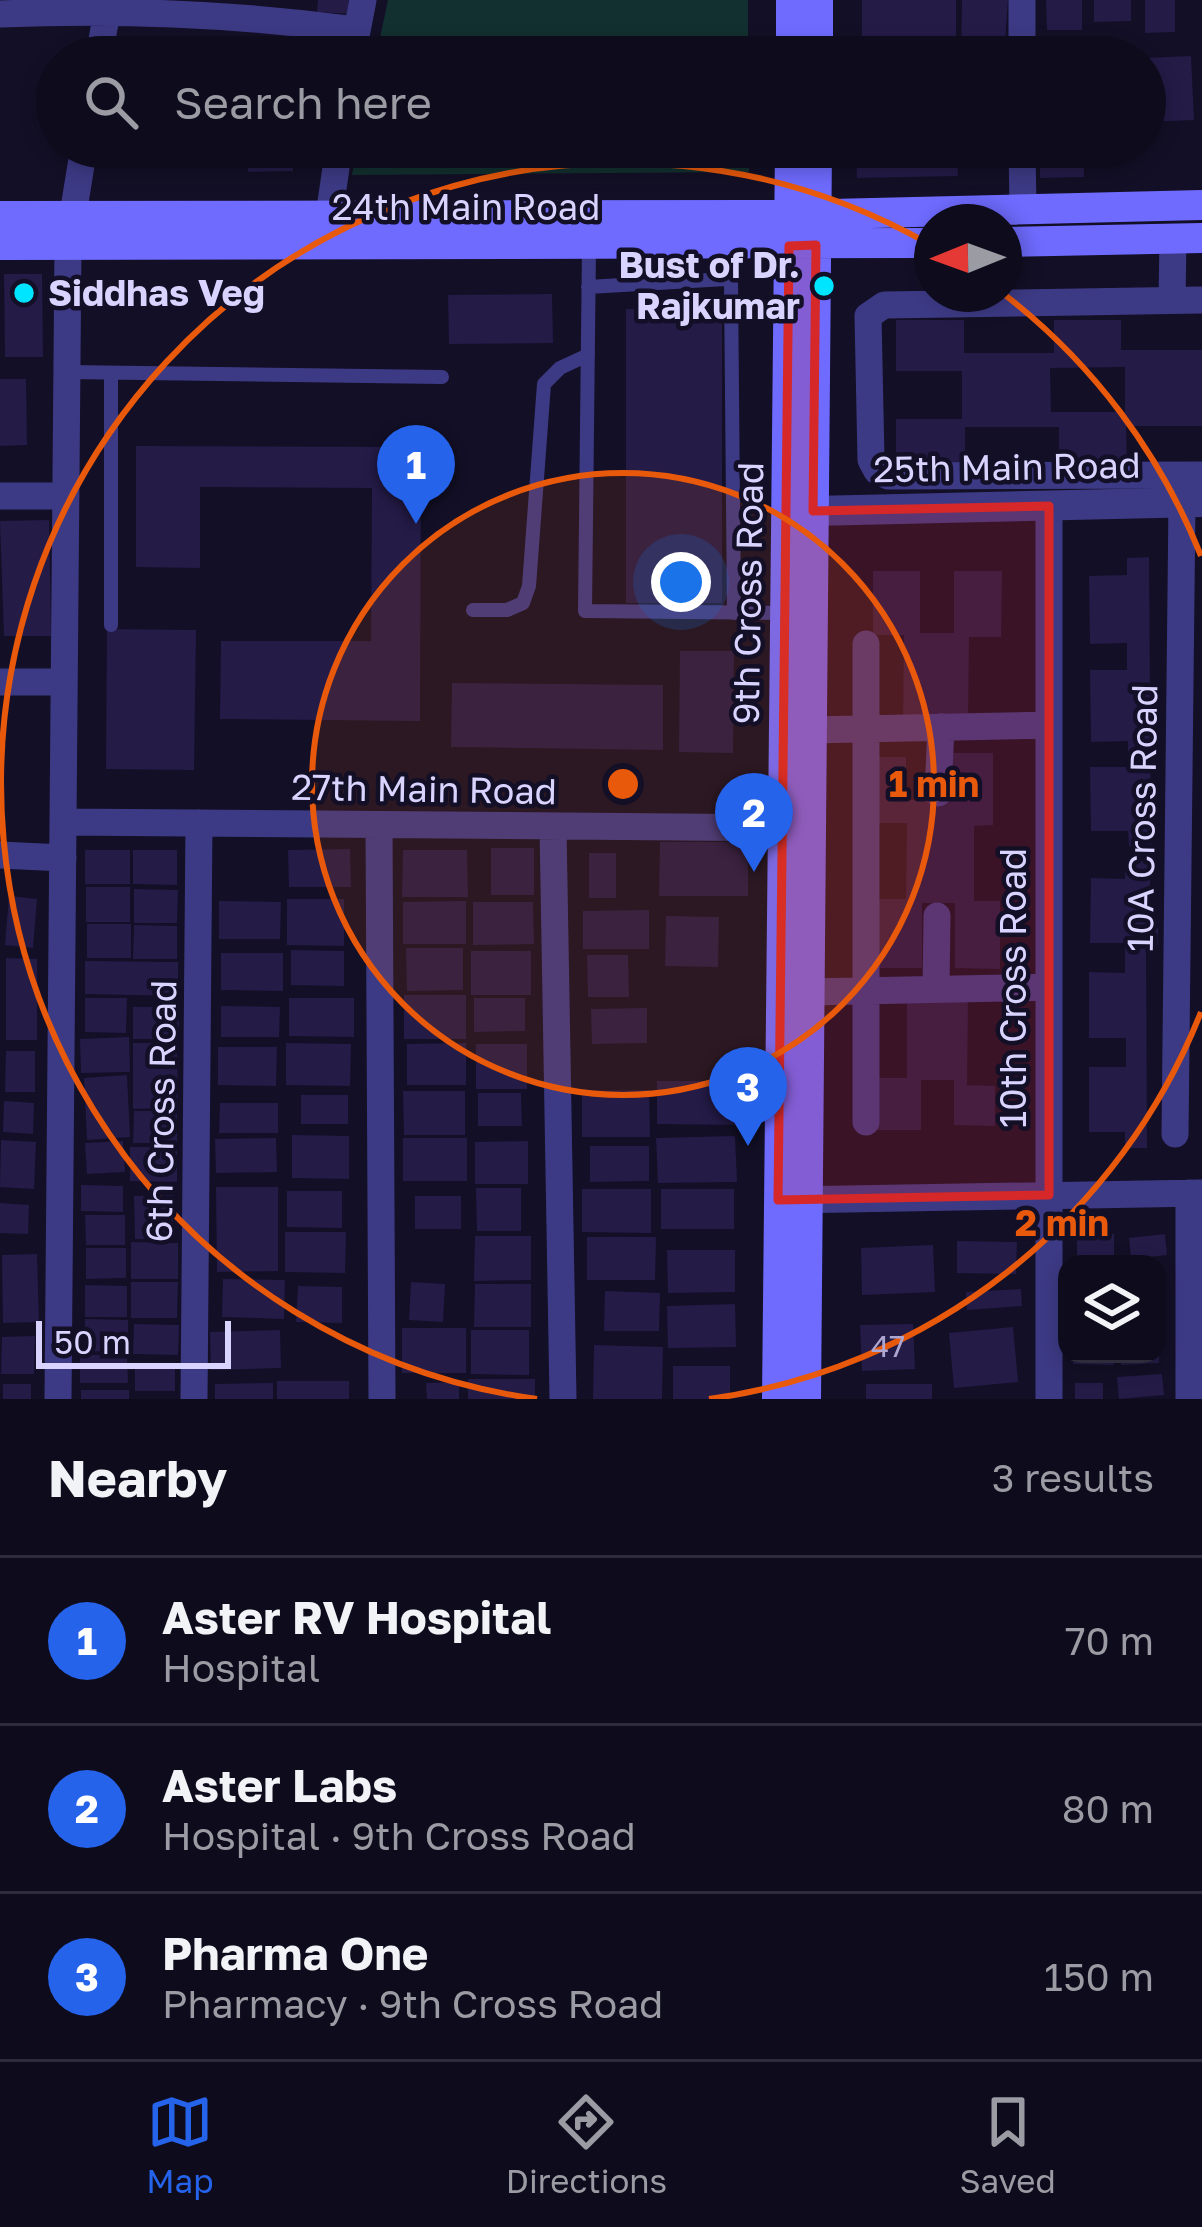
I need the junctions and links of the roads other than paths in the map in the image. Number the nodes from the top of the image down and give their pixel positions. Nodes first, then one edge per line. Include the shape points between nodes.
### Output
1 (363, 0) edge
2 (791, 0) edge
3 (818, 0) edge
4 (1022, 0) edge
5 (108, 5) edge
6 (249, 8) edge
7 (0, 14) edge
8 (103, 36) edge
9 (333, 36) edge
10 (355, 36) edge
11 (791, 36) edge
12 (818, 36) edge
13 (1022, 36) edge
14 (82, 168) edge
15 (336, 168) edge
16 (793, 168) edge
17 (813, 168) edge
18 (1022, 168) edge
19 (1202, 205) edge
20 (1023, 210) junction
21 (0, 216) edge
22 (329, 216) junction
23 (803, 230) junction
24 (72, 231) junction
25 (1187, 238) edge
26 (914, 241) edge
27 (1022, 242) edge
28 (0, 245) edge
29 (589, 245) junction
30 (588, 287) junction
31 (1172, 300) junction
32 (1202, 300) edge
33 (588, 355) junction
34 (67, 372) junction
35 (112, 375) junction
36 (442, 376) dead end
37 (1202, 475) edge
38 (1011, 491) junction
39 (0, 496) edge
40 (66, 496) junction
41 (1192, 502) edge
42 (1049, 506) junction
43 (813, 511) junction
44 (473, 610) dead end
45 (734, 613) junction
46 (787, 613) junction
47 (111, 625) dead end
48 (866, 644) dead end
49 (0, 682) edge
50 (64, 682) junction
51 (1049, 725) junction
52 (941, 728) junction
53 (866, 729) junction
54 (809, 730) junction
55 (938, 793) dead end
56 (63, 822) junction
57 (199, 824) junction
58 (379, 825) junction
59 (553, 826) junction
60 (797, 828) junction
61 (0, 855) edge
62 (63, 858) junction
63 (937, 916) dead end
64 (1049, 987) junction
65 (866, 988) junction
66 (937, 988) junction
67 (808, 992) junction
68 (866, 1122) dead end
69 (1175, 1134) dead end
70 (1196, 1193) edge
71 (1049, 1195) junction
72 (792, 1200) junction
73 (58, 1399) edge
74 (194, 1399) edge
75 (382, 1399) edge
76 (563, 1399) edge
77 (777, 1399) edge
78 (806, 1399) edge
79 (1049, 1399) edge
80 (1189, 1399) edge

1 - 10 street
2 - 11 main road
3 - 12 main road
4 - 13 street
5 - 6 street
5 - 7 street
5 - 8 street
6 - 9 street
14 - 24 street
15 - 22 street
16 - 23 main road, 9th Cross Road
17 - 23 main road, 9th Cross Road
18 - 20 street
19 - 20 main road, 24th Main Road
20 - 23 main road, 24th Main Road
21 - 24 main road, 24th Main Road
22 - 23 main road, 24th Main Road
22 - 24 main road, 24th Main Road
23 - 26 main road, 24th Main Road
23 - 29 main road, 24th Main Road
23 - 43 main road, 9th Cross Road
23 - 46 main road, 9th Cross Road
24 - 28 main road, 24th Main Road
24 - 29 main road, 24th Main Road
24 - 34 street
25 - 27 main road
25 - 31 street
29 - 30 lane
30 - 33 lane
30 - 45 lane via 731,282
31 - 32 street
31 - 38 street via 884,305 868,316 877,471
33 - 44 lane via 544,384 523,603
33 - 45 lane via 585,611
34 - 35 lane
34 - 40 street
35 - 36 lane
35 - 47 lane
37 - 38 street
38 - 42 street, 25th Main Road
38 - 43 street, 25th Main Road
39 - 40 street
40 - 50 street
41 - 42 street, 25th Main Road
41 - 69 street, 10A Cross Road
42 - 51 street, 10th Cross Road
43 - 54 main road, 9th Cross Road
45 - 46 lane
46 - 60 main road, 9th Cross Road
48 - 53 street
49 - 50 street
50 - 56 street
51 - 52 street
51 - 64 street, 10th Cross Road
52 - 53 street
52 - 55 street
53 - 54 street
53 - 65 street
54 - 60 main road, 9th Cross Road
56 - 57 street, 27th Main Road
56 - 62 street
57 - 58 street, 27th Main Road
57 - 74 street, 6th Cross Road
58 - 59 street, 27th Main Road
58 - 75 street
59 - 60 street, 27th Main Road
59 - 76 street
60 - 67 main road, 9th Cross Road
60 - 72 main road, 9th Cross Road
61 - 62 street
62 - 73 street
63 - 66 street
64 - 66 street
64 - 71 street, 10th Cross Road
65 - 66 street
65 - 67 street
65 - 68 street
67 - 72 main road, 9th Cross Road
70 - 71 street
70 - 80 street
71 - 72 street
71 - 79 street, 10th Cross Road
72 - 77 main road, 9th Cross Road
72 - 78 main road, 9th Cross Road

